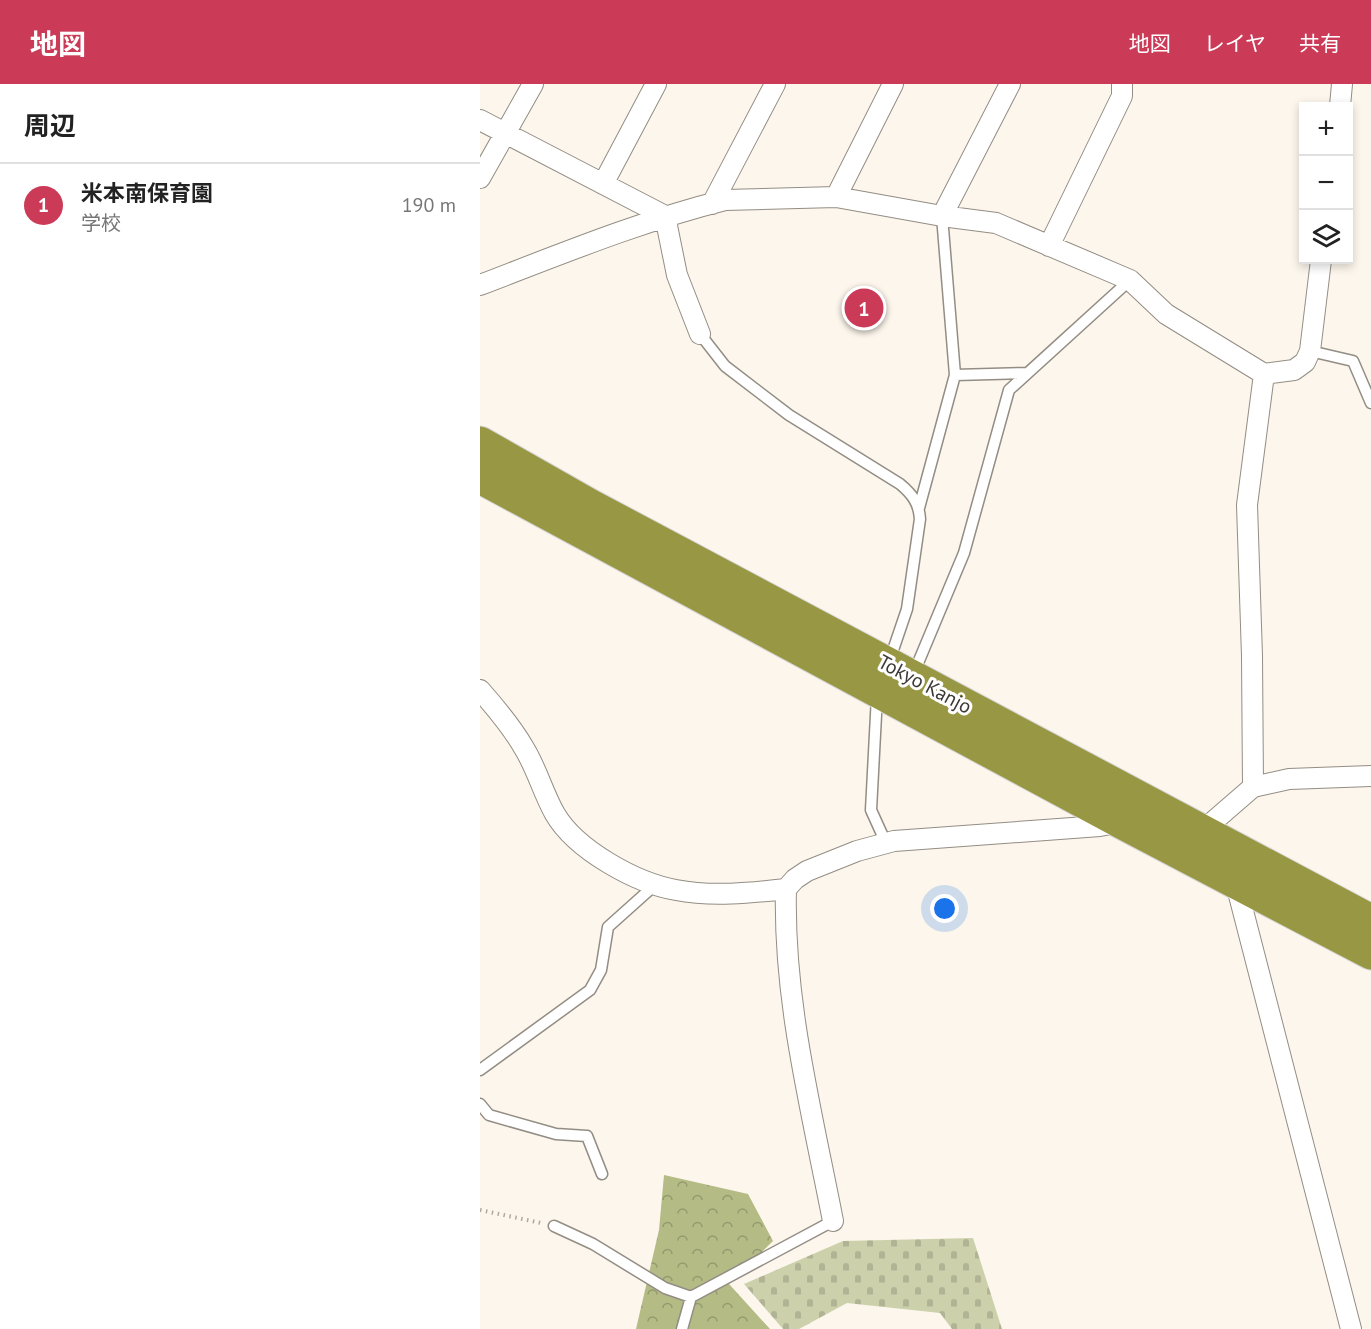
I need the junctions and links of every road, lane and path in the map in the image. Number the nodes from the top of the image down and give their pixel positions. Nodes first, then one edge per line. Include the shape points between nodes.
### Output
1 (533, 84) edge
2 (656, 84) edge
3 (775, 84) edge
4 (893, 84) edge
5 (1010, 84) edge
6 (1122, 84) edge
7 (1342, 84) edge
8 (1340, 102) edge
9 (480, 120) edge
10 (507, 134) junction
11 (480, 178) edge
12 (603, 184) junction
13 (836, 197) junction
14 (712, 204) junction
15 (665, 216) junction
16 (942, 216) junction
17 (1049, 246) junction
18 (1321, 264) edge
19 (1130, 280) junction
20 (480, 285) edge
21 (700, 334) joint
22 (1310, 351) junction
23 (1027, 373) junction
24 (1264, 374) junction
25 (955, 375) junction
26 (1371, 403) edge
27 (480, 444) edge
28 (480, 477) edge
29 (919, 508) junction
30 (889, 677) junction
31 (480, 690) edge
32 (1371, 776) edge
33 (1253, 787) junction
34 (1121, 822) junction
35 (1201, 832) junction
36 (886, 843) junction
37 (1235, 880) junction
38 (656, 885) junction
39 (786, 890) junction
40 (1371, 921) edge
41 (1371, 953) edge
42 (480, 1070) edge
43 (480, 1104) edge
44 (602, 1174) dead end
45 (480, 1210) edge
46 (832, 1221) joint
47 (554, 1226) joint
48 (691, 1297) junction
49 (681, 1329) edge
50 (1351, 1329) edge

1 - 10 street
2 - 12 street
3 - 14 street
4 - 13 street
5 - 16 street
6 - 17 street via 1122,96
7 - 8 street
9 - 10 street
10 - 11 street
10 - 12 street
12 - 15 street
13 - 14 street via 725,200
13 - 16 street
14 - 15 street
15 - 20 street
15 - 21 street via 677,275
16 - 17 street via 996,223
16 - 25 lane
17 - 19 street
18 - 22 street
19 - 23 lane
19 - 24 street via 1166,314
21 - 29 lane via 725,366 789,415 900,484 912,494
22 - 24 street via 1305,362 1294,370
22 - 26 lane via 1353,361
23 - 25 lane
23 - 30 lane via 1009,390 964,553
24 - 33 street via 1247,505
25 - 29 lane
27 - 30 highway, Tokyo Kanjo
28 - 30 highway, Tokyo Kanjo
29 - 30 lane via 907,609
30 - 34 highway, Tokyo Kanjo
30 - 35 highway, Tokyo Kanjo
30 - 36 lane via 872,810
31 - 38 street via 525,749 555,815 571,835 606,863
32 - 33 street via 1289,779
33 - 35 street
34 - 36 street
34 - 37 highway, Tokyo Kanjo
35 - 40 highway, Tokyo Kanjo
36 - 39 street via 807,871
37 - 41 highway, Tokyo Kanjo
37 - 50 street
38 - 39 street via 730,894
38 - 42 lane via 608,927 601,970 590,990
39 - 46 street via 791,998
43 - 44 lane via 489,1115 556,1134 587,1136
45 - 47 path
46 - 48 lane
47 - 48 lane via 593,1244 665,1288
48 - 49 lane

